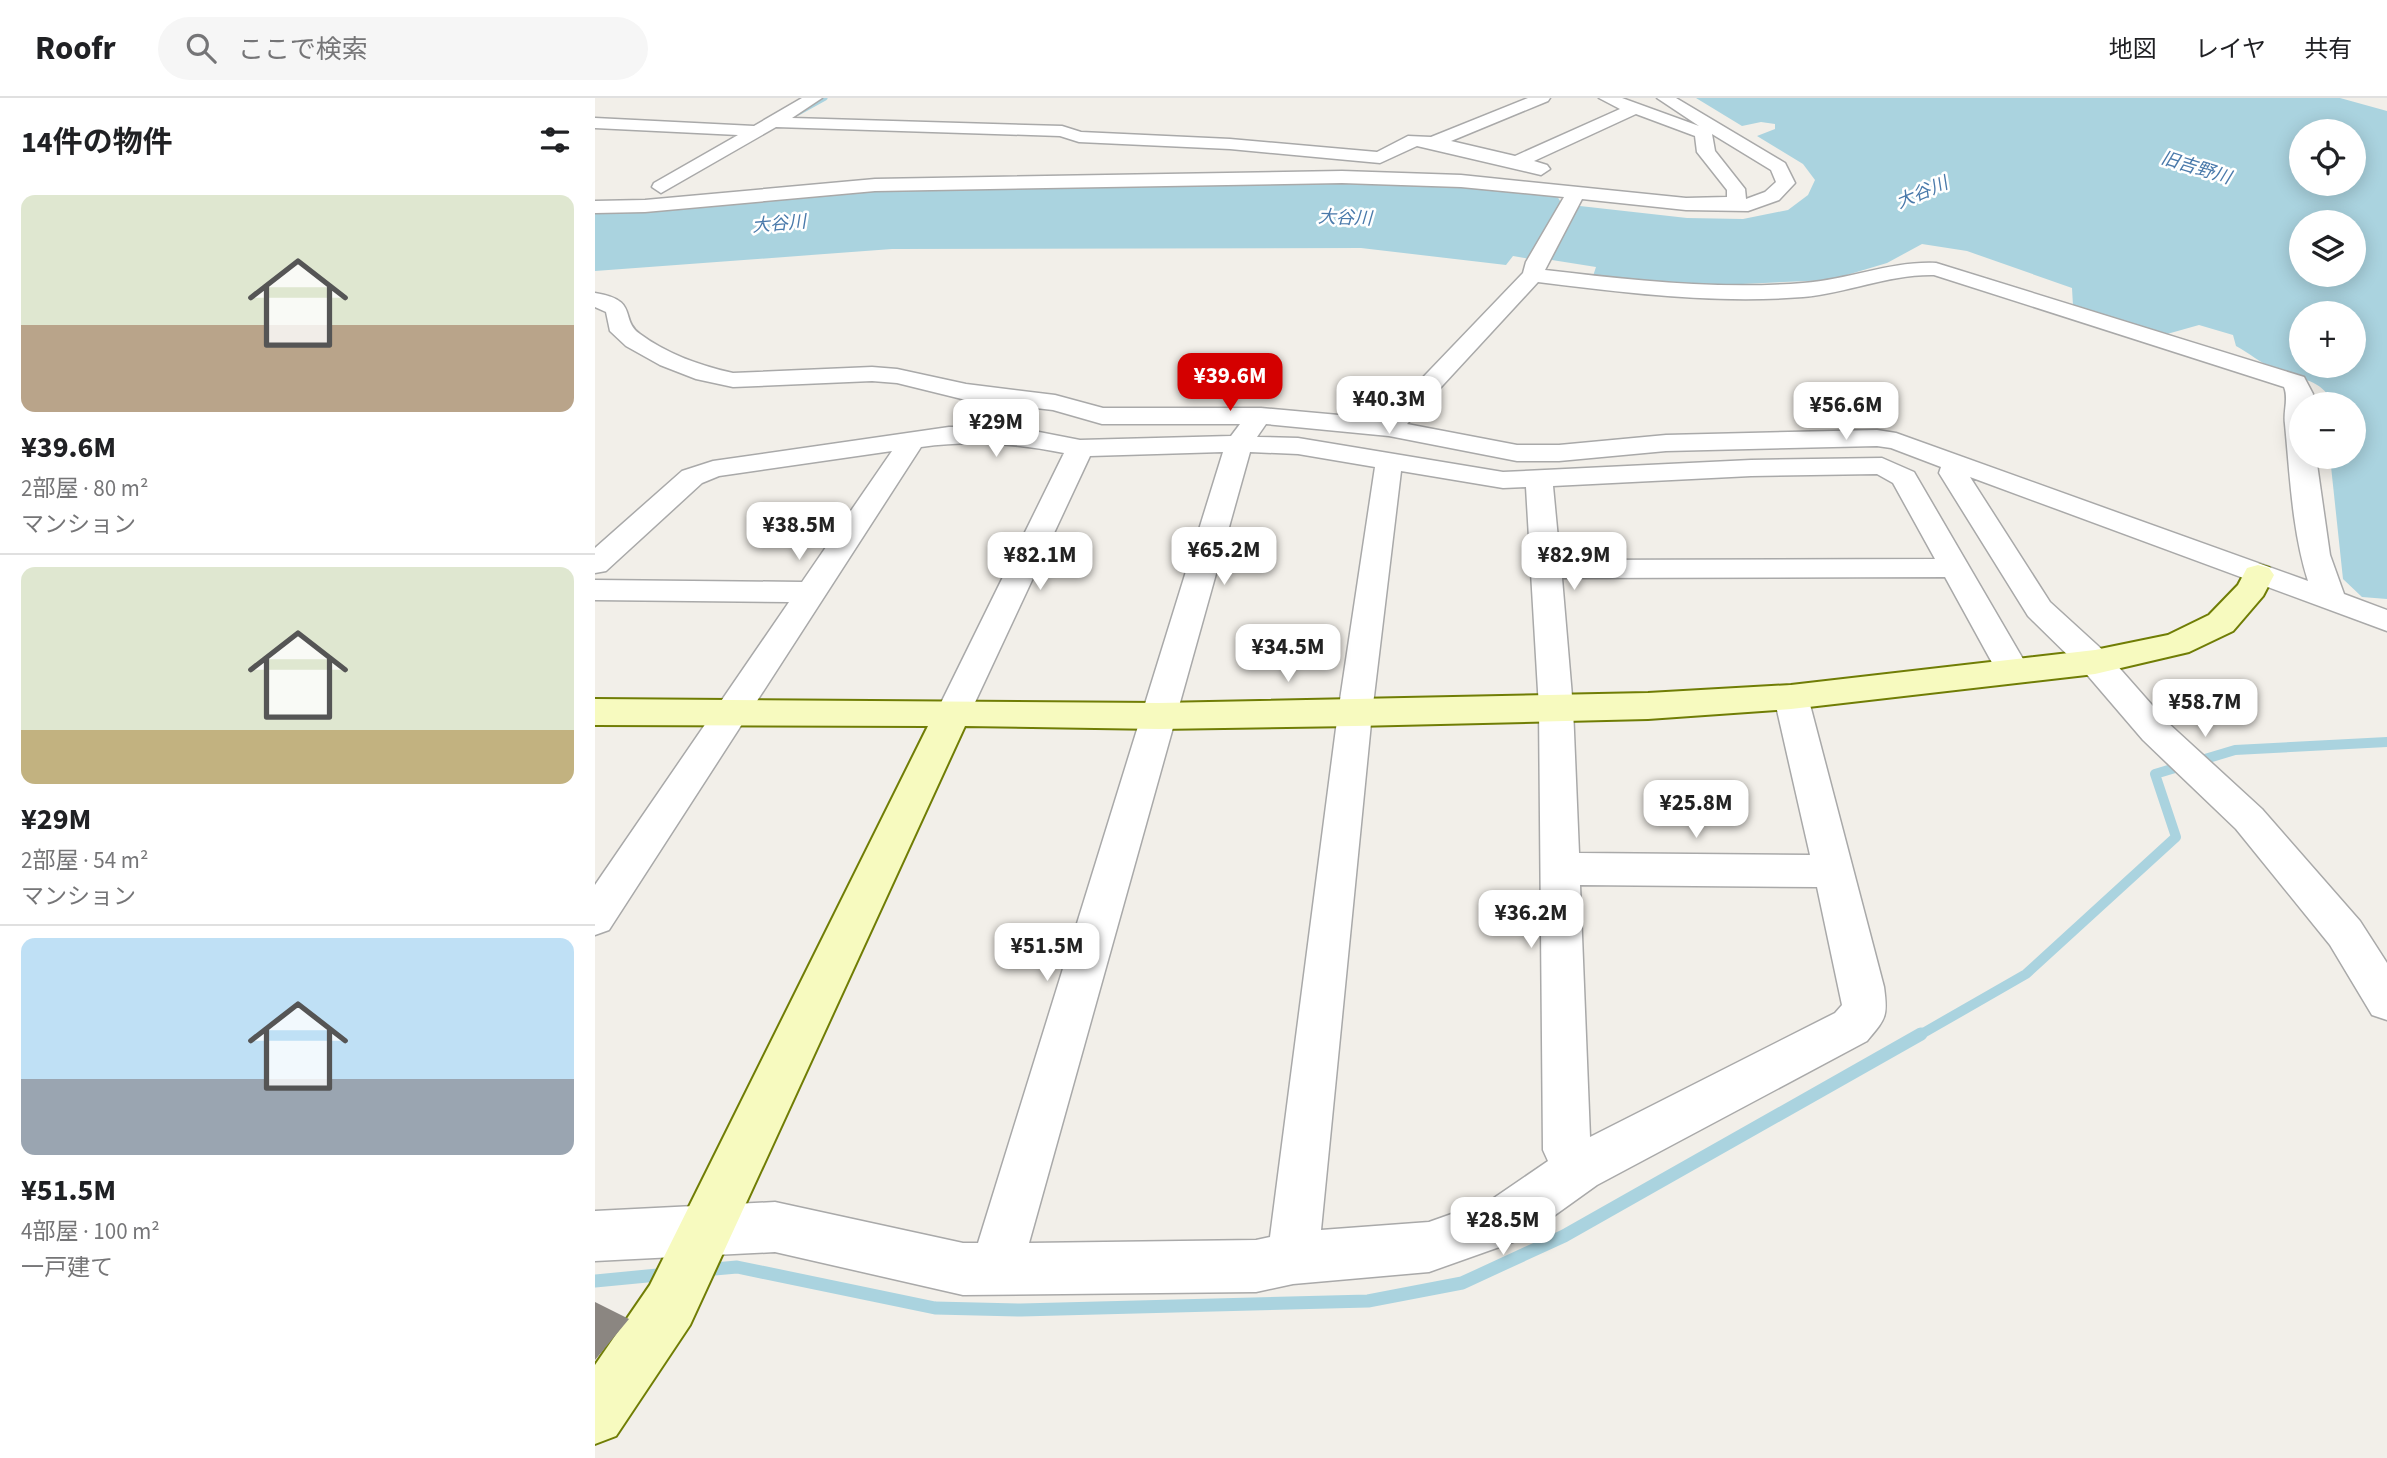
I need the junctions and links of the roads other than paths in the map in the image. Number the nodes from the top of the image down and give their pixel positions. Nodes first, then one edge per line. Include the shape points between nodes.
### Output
1 (814, 98) edge
2 (1542, 98) edge
3 (1607, 98) edge
4 (1665, 98) edge
5 (1633, 110) junction
6 (595, 123) edge
7 (764, 127) junction
8 (1433, 142) junction
9 (1517, 162) junction
10 (1562, 174) dead end
11 (661, 187) junction
12 (595, 196) edge
13 (1575, 196) junction
14 (1732, 204) junction
15 (635, 205) junction
16 (595, 206) edge
17 (1535, 268) junction
18 (599, 304) edge
19 (2298, 392) edge
20 (1261, 416) junction
21 (912, 441) junction
22 (1238, 444) junction
23 (1391, 445) junction
24 (1080, 448) junction
25 (1957, 462) junction
26 (2304, 469) edge
27 (1539, 480) junction
28 (595, 564) edge
29 (1953, 568) junction
30 (1546, 569) junction
31 (2258, 575) junction
32 (595, 590) edge
33 (810, 592) junction
34 (2337, 603) junction
35 (2387, 621) edge
36 (2095, 662) junction
37 (2013, 671) junction
38 (1791, 697) junction
39 (1556, 708) junction
40 (595, 712) edge
41 (731, 712) junction
42 (953, 713) junction
43 (1355, 713) junction
44 (1159, 716) junction
45 (1560, 869) junction
46 (1832, 871) junction
47 (595, 918) edge
48 (2387, 1001) edge
49 (1580, 1168) junction
50 (595, 1236) edge
51 (700, 1242) junction
52 (1293, 1258) junction
53 (996, 1268) junction
54 (595, 1415) edge

1 - 7 street
2 - 8 street
3 - 5 street
4 - 14 street via 1779,167 1786,183 1772,196 1748,205
5 - 9 street
5 - 14 street via 1703,133 1706,152 1737,189
6 - 7 street
7 - 8 street via 1062,131 1079,137 1230,144 1380,158 1414,140
7 - 11 street
8 - 9 street
9 - 10 street
11 - 12 street
11 - 15 street
13 - 14 street
13 - 15 street via 1461,181 1151,178 875,184
13 - 17 street
15 - 16 street
17 - 19 street via 1634,288 1713,292 1805,290 1915,267 1936,269 2295,382
17 - 23 street
18 - 20 street via 619,312 622,331 634,341 669,360 733,380 872,374 966,393 1025,398 1102,416
20 - 22 street
20 - 23 street
21 - 24 street via 949,435 1013,435
21 - 28 street via 713,469 692,477
21 - 33 street
22 - 23 street
22 - 24 street
22 - 44 street
23 - 25 street via 1559,453 1666,443 1877,438
23 - 27 street via 1503,480
23 - 43 street
24 - 42 street
25 - 31 street
25 - 36 street via 1953,473 2039,609
26 - 34 street via 2315,555
27 - 29 street via 1882,466 1904,478
27 - 30 street
29 - 30 street
29 - 37 street
30 - 39 street
31 - 34 street
31 - 36 street via 2252,589 2221,623 2177,644
32 - 33 street
33 - 41 street
34 - 35 street
36 - 37 street
36 - 48 street via 2155,731 2249,820 2344,933
37 - 38 street
38 - 39 street
38 - 46 street
39 - 43 street
39 - 45 street
40 - 41 street
41 - 42 street
41 - 47 street
42 - 44 street
42 - 51 street
43 - 44 street
43 - 52 street
44 - 53 street
45 - 46 street
45 - 49 street via 1567,1150
46 - 49 street via 1863,987 1865,1011 1851,1027
49 - 52 street via 1505,1220 1429,1247
50 - 51 street
51 - 53 street via 775,1227 963,1269
51 - 54 street via 670,1306
52 - 53 street via 1256,1266

